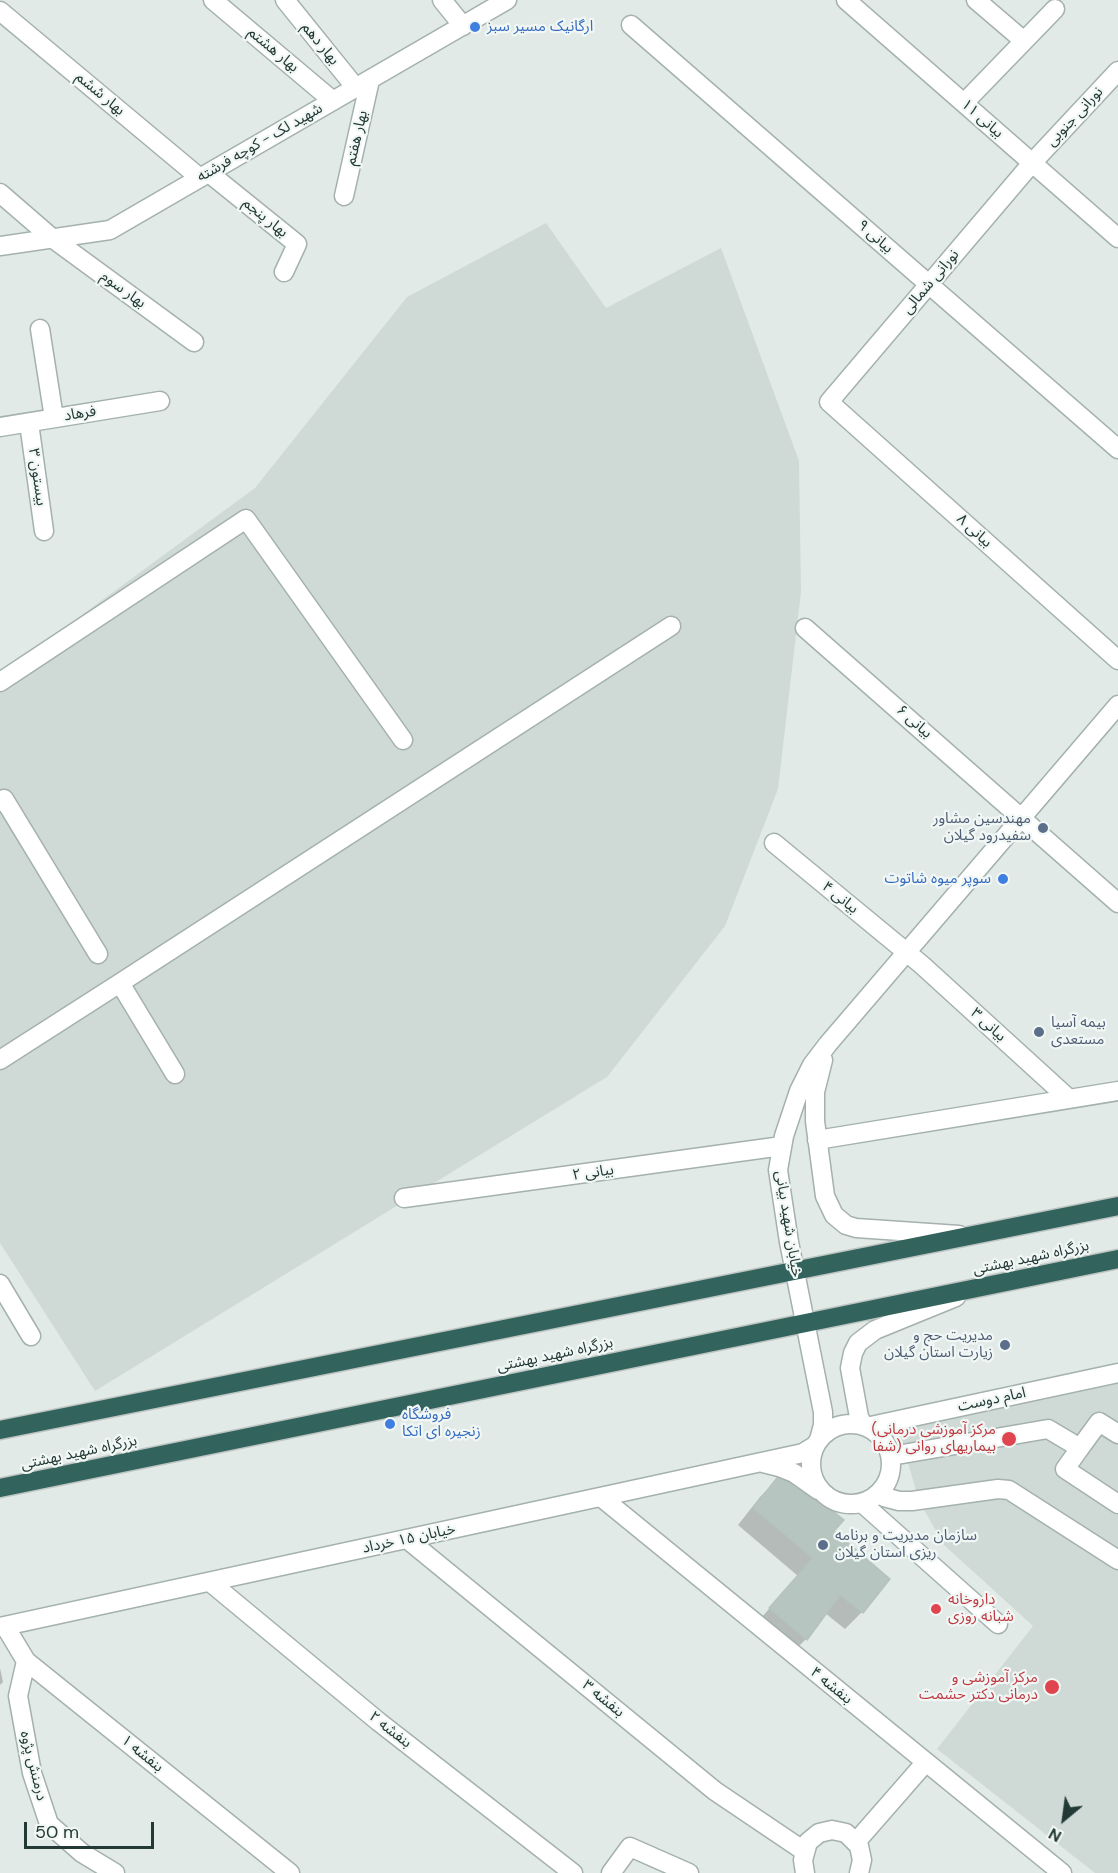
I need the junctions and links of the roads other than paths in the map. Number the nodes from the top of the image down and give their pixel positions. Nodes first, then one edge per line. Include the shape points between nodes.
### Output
1 (213, 0) edge
2 (285, 0) edge
3 (442, 0) edge
4 (507, 0) edge
5 (846, 0) edge
6 (976, 0) edge
7 (1055, 9) dead end
8 (0, 11) edge
9 (631, 25) dead end
10 (463, 26) junction
11 (1024, 41) junction
12 (1118, 71) edge
13 (362, 84) junction
14 (333, 101) junction
15 (964, 103) junction
16 (1032, 163) junction
17 (204, 175) junction
18 (0, 193) edge
19 (344, 196) dead end
20 (52, 238) junction
21 (1118, 238) edge
22 (0, 246) edge
23 (284, 272) dead end
24 (929, 284) junction
25 (40, 329) dead end
26 (194, 342) dead end
27 (160, 401) dead end
28 (829, 402) joint
29 (54, 418) junction
30 (29, 423) junction
31 (0, 427) edge
32 (1118, 449) edge
33 (44, 531) dead end
34 (671, 626) dead end
35 (805, 628) dead end
36 (1118, 660) edge
37 (0, 682) edge
38 (1118, 705) edge
39 (403, 740) dead end
40 (1, 797) edge
41 (1022, 817) junction
42 (774, 843) dead end
43 (1118, 903) edge
44 (906, 952) junction
45 (98, 954) dead end
46 (120, 983) junction
47 (828, 1044) junction
48 (0, 1060) edge
49 (175, 1074) dead end
50 (1118, 1090) edge
51 (1068, 1098) junction
52 (817, 1140) junction
53 (782, 1146) junction
54 (404, 1198) dead end
55 (1118, 1206) edge
56 (970, 1236) junction
57 (1118, 1259) edge
58 (795, 1271) junction
59 (0, 1284) edge
60 (981, 1287) junction
61 (805, 1323) junction
62 (31, 1336) dead end
63 (1118, 1373) edge
64 (865, 1427) junction
65 (0, 1430) edge
66 (1118, 1434) edge
67 (817, 1442) junction
68 (1080, 1448) junction
69 (891, 1456) junction
70 (758, 1463) junction
71 (0, 1488) edge
72 (880, 1493) junction
73 (825, 1496) junction
74 (601, 1497) junction
75 (862, 1503) junction
76 (1118, 1504) edge
77 (407, 1539) junction
78 (1118, 1560) edge
79 (210, 1582) junction
80 (998, 1624) dead end
81 (3, 1627) edge
82 (26, 1661) junction
83 (925, 1763) junction
84 (856, 1842) junction
85 (804, 1851) junction
86 (866, 1872) edge
87 (115, 1873) edge
88 (290, 1873) edge
89 (573, 1873) edge
90 (611, 1873) edge
91 (688, 1873) edge
92 (805, 1873) edge
93 (1062, 1873) edge

1 - 14 street, بهار هشتم
2 - 13 street, بهار دهم
3 - 10 street
4 - 10 street, شهید لک - کوچه فرشته
5 - 15 street, بیانی ۱۱
6 - 11 street
7 - 11 street
8 - 17 street, بهار ششم
9 - 24 street, بیانی ۹
10 - 13 street, شهید لک - کوچه فرشته
11 - 15 street
12 - 16 street, نورانی جنوبی
13 - 14 street, شهید لک - کوچه فرشته
13 - 19 street, بهار هفتم
14 - 17 street, شهید لک - کوچه فرشته
15 - 16 street, بیانی ۱۱
16 - 21 street, بیانی ۱۱
16 - 24 street, نورانی شمالی
17 - 20 street, شهید لک - کوچه فرشته via 110,230
17 - 23 street, بهار پنجم via 297,244
18 - 20 street, بهار سوم
20 - 22 street, شهید لک - کوچه فرشته
20 - 26 street, بهار سوم
24 - 28 street, نورانی شمالی
24 - 32 street, بیانی ۹
25 - 29 street
27 - 29 street, فرهاد
28 - 36 street, بیانی ۸
29 - 30 street, فرهاد
30 - 31 street, فرهاد
30 - 33 street, بیستون ۳
34 - 46 street
35 - 41 street, بیانی ۶
37 - 39 street via 246,519
38 - 41 street, خیابان شهید بیانی
40 - 45 street
41 - 43 street, بیانی ۶
41 - 44 street, خیابان شهید بیانی
42 - 44 street, بیانی ۴
44 - 47 street, خیابان شهید بیانی
44 - 51 street, بیانی ۳
46 - 48 street
46 - 49 street
47 - 52 street via 816,1092
47 - 53 street, خیابان شهید بیانی via 799,1090
50 - 51 street
51 - 52 street
52 - 56 street via 826,1201 846,1225
53 - 54 street, بیانی ۲
53 - 58 street, خیابان شهید بیانی via 779,1185
55 - 56 highway
56 - 58 highway
57 - 60 highway, بزرگراه شهید بهشتی
58 - 61 street, خیابان شهید بیانی
58 - 65 highway
59 - 62 street
60 - 61 highway, بزرگراه شهید بهشتی
60 - 64 street via 875,1330 858,1343 850,1368 859,1420
61 - 67 street, خیابان شهید بیانی via 823,1416
61 - 71 highway, بزرگراه شهید بهشتی
63 - 64 street, امام دوست
64 - 67 street via 840,1425
64 - 69 street via 884,1440
66 - 68 street via 1099,1422
67 - 70 street, خیابان ۱۵ خرداد via 803,1453
67 - 73 street via 811,1470
68 - 69 street via 1048,1429
68 - 76 street via 1065,1469
69 - 72 street via 890,1476
70 - 73 street via 794,1473
70 - 74 street, خیابان ۱۵ خرداد
72 - 75 street
72 - 78 street via 899,1501 912,1501 1009,1490
73 - 75 street via 843,1504
74 - 77 street, خیابان ۱۵ خرداد
74 - 83 street, بنفشه ۴
75 - 80 street
77 - 79 street, خیابان ۱۵ خرداد
77 - 85 street, بنفشه ۳ via 715,1791
79 - 81 street, خیابان ۱۵ خرداد
79 - 89 street, بنفشه ۲ via 379,1722
81 - 82 street, بنفشه ۱
82 - 87 street, درمنش پژوه via 18,1696 32,1773 49,1824 82,1853
82 - 88 street, بنفشه ۱
83 - 84 street
83 - 93 street, بنفشه ۴
84 - 85 street via 842,1832 828,1831 815,1836
84 - 86 street
85 - 92 street
90 - 91 street via 630,1847

